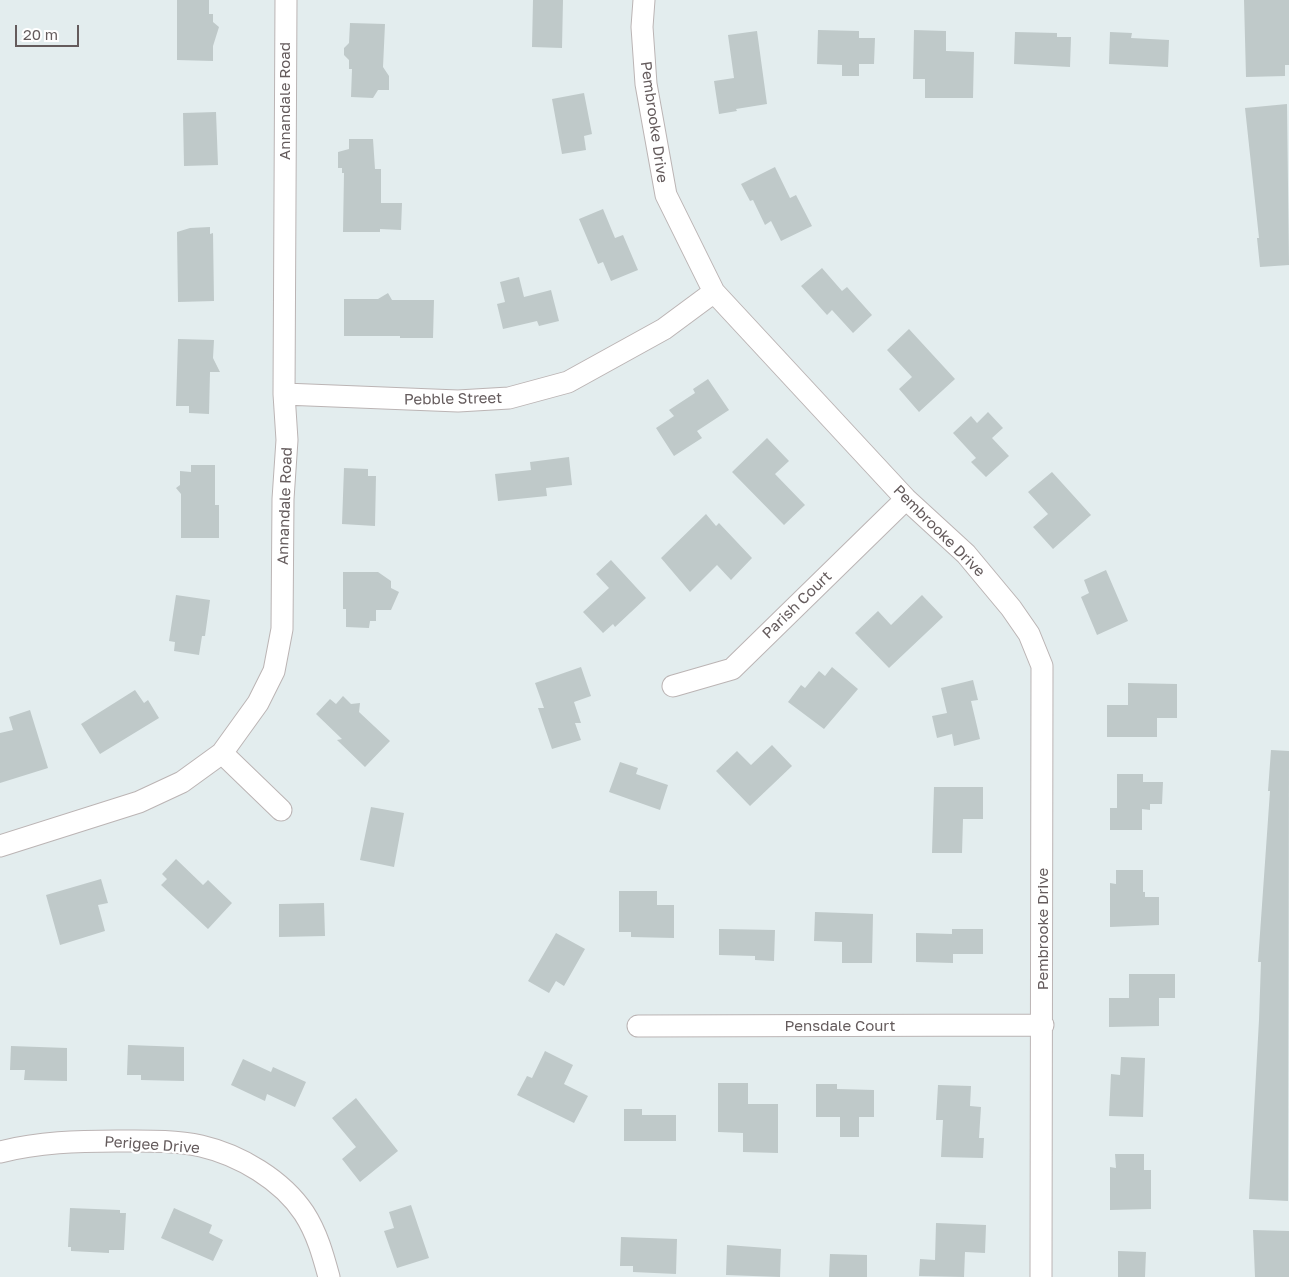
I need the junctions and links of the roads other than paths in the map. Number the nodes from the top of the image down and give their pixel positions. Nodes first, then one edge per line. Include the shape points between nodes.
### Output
1 (286, 0) edge
2 (644, 0) edge
3 (714, 292) junction
4 (284, 394) junction
5 (906, 499) junction
6 (673, 686) dead end
7 (222, 753) junction
8 (281, 810) dead end
9 (0, 846) edge
10 (1043, 1025) junction
11 (638, 1026) dead end
12 (0, 1152) edge
13 (329, 1277) edge
14 (1041, 1277) edge

1 - 4 street, Annandale Road
2 - 3 street, Pembrooke Drive via 642,27 646,84 666,196
3 - 4 street, Pebble Street via 664,329 568,382 509,398 395,400
3 - 5 street, Pembrooke Drive
4 - 7 street, Annandale Road via 287,440 282,628 274,671 258,703
5 - 6 street, Parish Court via 732,669
5 - 10 street, Pembrooke Drive via 966,554 1011,608 1029,634 1042,666
7 - 8 street
7 - 9 street, Annandale Road via 182,782 139,802
10 - 11 street, Pensdale Court
10 - 14 street, Pembrooke Drive
12 - 13 street, Perigee Drive via 42,1144 144,1141 201,1146 229,1156 260,1171 286,1191 320,1243

